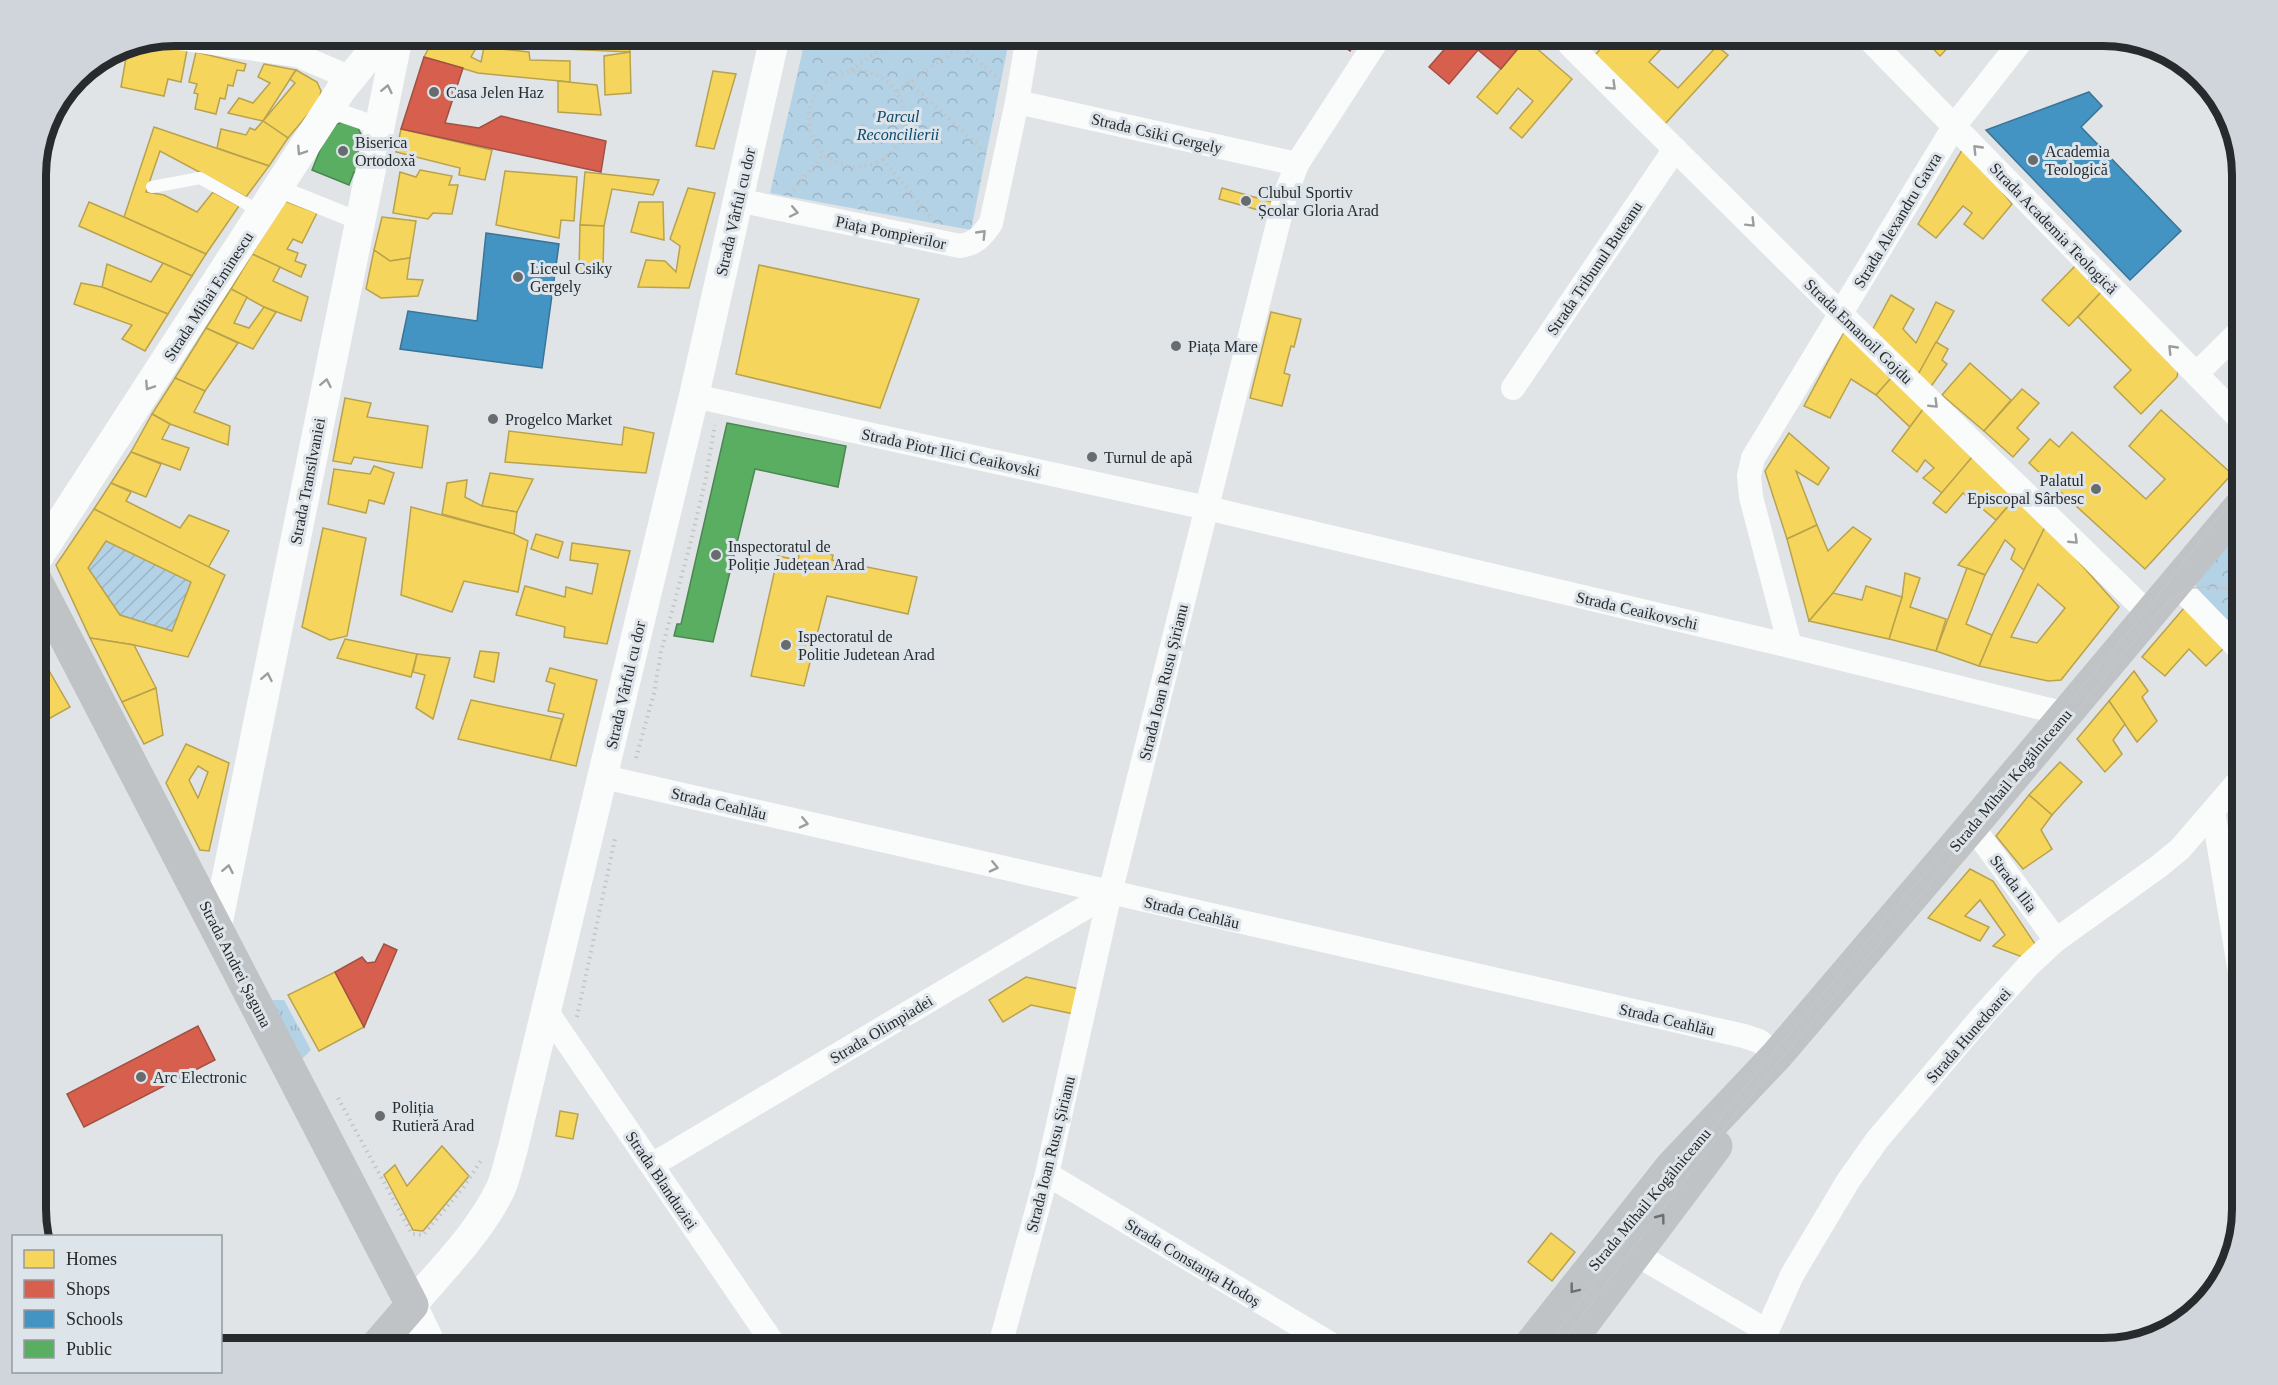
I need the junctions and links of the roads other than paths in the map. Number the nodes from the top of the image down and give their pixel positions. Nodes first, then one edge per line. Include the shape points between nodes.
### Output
1 (238, 46) edge
2 (377, 46) edge
3 (396, 46) edge
4 (773, 46) edge
5 (1027, 46) edge
6 (1374, 46) edge
7 (1580, 46) edge
8 (1876, 46) edge
9 (2017, 46) edge
10 (351, 78) junction
11 (1018, 99) junction
12 (329, 109) junction
13 (1955, 125) junction
14 (378, 126) junction
15 (1675, 149) junction
16 (1297, 164) junction
17 (152, 187) dead end
18 (270, 200) junction
19 (737, 200) junction
20 (359, 221) junction
21 (1840, 314) junction
22 (2231, 340) edge
23 (2196, 374) junction
24 (1513, 388) dead end
25 (694, 396) junction
26 (2231, 410) edge
27 (1207, 508) junction
28 (2231, 517) edge
29 (47, 543) edge
30 (2176, 584) junction
31 (47, 602) edge
32 (2150, 614) junction
33 (2231, 641) edge
34 (1790, 646) junction
35 (2066, 714) junction
36 (604, 777) junction
37 (2232, 789) edge
38 (2213, 811) junction
39 (1972, 826) junction
40 (1110, 893) junction
41 (2232, 923) edge
42 (217, 926) junction
43 (2056, 940) junction
44 (547, 1012) junction
45 (1777, 1055) junction
46 (652, 1165) junction
47 (1047, 1174) junction
48 (1634, 1253) junction
49 (412, 1305) junction
50 (384, 1338) edge
51 (428, 1338) edge
52 (770, 1338) edge
53 (1002, 1338) edge
54 (1321, 1338) edge
55 (1536, 1338) edge
56 (1572, 1338) edge
57 (1763, 1338) edge
58 (1767, 1338) edge

1 - 10 street via 297,55
2 - 10 street, Strada Mihai Eminescu
14 -> 3 street, Strada Transilvaniei
4 - 19 street, Strada Vârful cu dor
5 - 11 street, Piața Pompierilor
6 - 16 street, Strada Ioan Rusu Șirianu
7 -> 15 street, Strada Emanoil Gojdu
8 - 13 street, Strada Academia Teologică
9 - 13 street, Strada Alexandru Gavra
10 - 12 street, Strada Mihai Eminescu
11 - 16 street, Strada Csiki Gergely
19 -> 11 street, Piața Pompierilor via 969,244 981,237 991,223
12 - 14 street
12 -> 18 street, Strada Mihai Eminescu
13 - 21 street, Strada Alexandru Gavra
23 -> 13 street, Strada Academia Teologică
14 - 20 street, Strada Transilvaniei
15 -> 21 street, Strada Emanoil Gojdu
15 - 24 street, Strada Tribunul Buteanu
16 - 27 street, Strada Ioan Rusu Șirianu via 1285,196
17 - 18 lane via 200,178
18 - 20 street
18 -> 29 street, Strada Mihai Eminescu
19 - 25 street, Strada Vârful cu dor
42 -> 20 street, Strada Transilvaniei
21 -> 32 street, Strada Emanoil Gojdu
21 - 34 street, Strada Alexandru Gavra via 1753,458 1749,476
22 - 23 street
23 - 26 street, Strada Academia Teologică
25 - 27 street, Strada Piotr Ilici Ceaikovski
25 - 36 street, Strada Vârful cu dor
27 - 34 street, Strada Ceaikovschi
27 - 40 street, Strada Ioan Rusu Șirianu
28 - 30 main road, Strada Mihail Kogălniceanu
30 - 32 main road, Strada Mihail Kogălniceanu
30 - 33 street
31 - 42 main road, Strada Andrei Șaguna
32 - 35 main road, Strada Mihail Kogălniceanu
34 - 35 street, Strada Ceaikovschi
35 - 39 main road, Strada Mihail Kogălniceanu
36 -> 40 street, Strada Ceahlău
36 - 44 street, Strada Vârful cu dor
37 - 38 street, Strada Hunedoarei
38 - 41 street
38 - 43 street, Strada Hunedoarei via 2180,849
39 - 43 street, Strada Ilia
39 - 45 main road, Strada Mihail Kogălniceanu
40 - 45 street, Strada Ceahlău via 1744,1036 1759,1041
40 - 46 street, Strada Olimpiadei
40 - 47 street, Strada Ioan Rusu Șirianu
42 - 49 main road, Strada Andrei Șaguna
43 - 58 street, Strada Hunedoarei via 1986,1012 1877,1140 1792,1275
44 - 46 street, Strada Blanduziei
44 - 49 street, Strada Vârful cu dor via 502,1186 473,1233
48 -> 45 main road, Strada Mihail Kogălniceanu via 1717,1146
45 -> 55 main road, Strada Mihail Kogălniceanu via 1672,1166
46 - 52 street, Strada Blanduziei
47 - 53 street, Strada Ioan Rusu Șirianu
47 - 54 street, Strada Constanța Hodoș
48 - 56 main road, Strada Mihail Kogălniceanu
48 - 57 street
49 - 50 main road
49 - 51 street, Strada Andrei Șaguna

